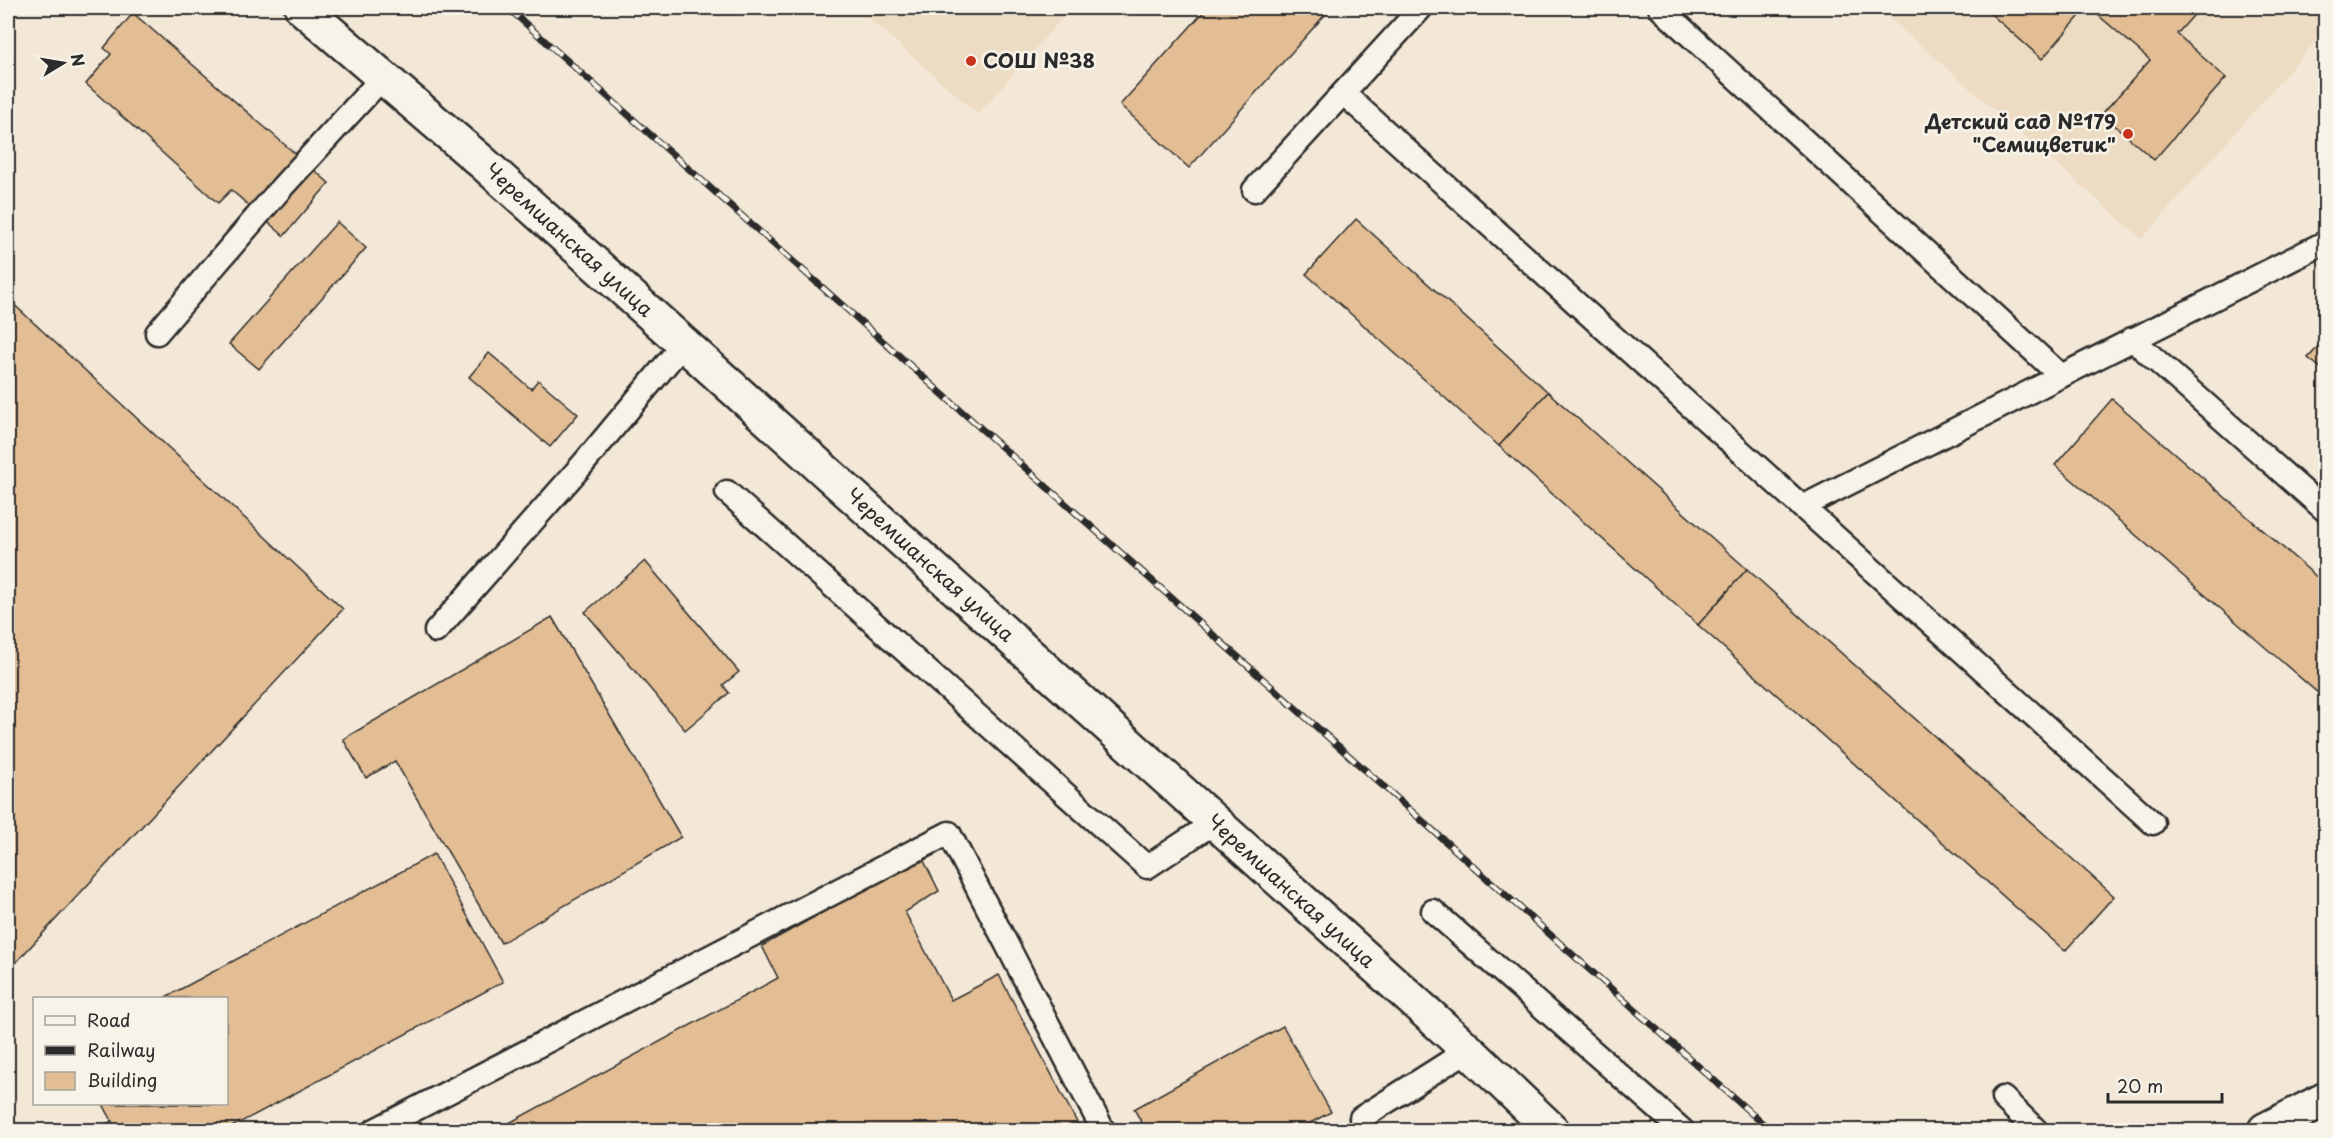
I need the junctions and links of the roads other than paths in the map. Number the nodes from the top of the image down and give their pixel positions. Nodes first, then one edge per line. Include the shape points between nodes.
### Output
1 (302, 8) edge
2 (1421, 8) edge
3 (1660, 8) edge
4 (384, 76) junction
5 (1343, 93) junction
6 (1254, 190) dead end
7 (2325, 242) edge
8 (157, 333) dead end
9 (2132, 339) junction
10 (684, 344) junction
11 (2061, 376) junction
12 (727, 492) dead end
13 (1802, 507) junction
14 (2325, 511) edge
15 (436, 631) dead end
16 (1215, 822) junction
17 (2153, 823) dead end
18 (1433, 911) dead end
19 (1468, 1050) junction
20 (2003, 1098) dead end
21 (2325, 1099) edge
22 (1361, 1118) dead end
23 (375, 1131) edge
24 (1103, 1131) edge
25 (1552, 1131) edge
26 (1682, 1131) edge
27 (2036, 1131) edge
28 (2265, 1131) edge

1 - 4 street, Черемшанская улица
2 - 5 lane
3 - 11 lane
4 - 8 lane
4 - 10 street, Черемшанская улица
5 - 6 lane
5 - 13 lane
7 - 9 lane
9 - 11 lane
9 - 14 lane
10 - 15 lane
10 - 16 street, Черемшанская улица
11 - 13 lane
12 - 16 lane via 1147,867
13 - 17 lane
16 - 19 street, Черемшанская улица
18 - 26 lane
19 - 22 lane
19 - 25 street, Черемшанская улица
20 - 27 lane
21 - 28 street
23 - 24 lane via 949,833

